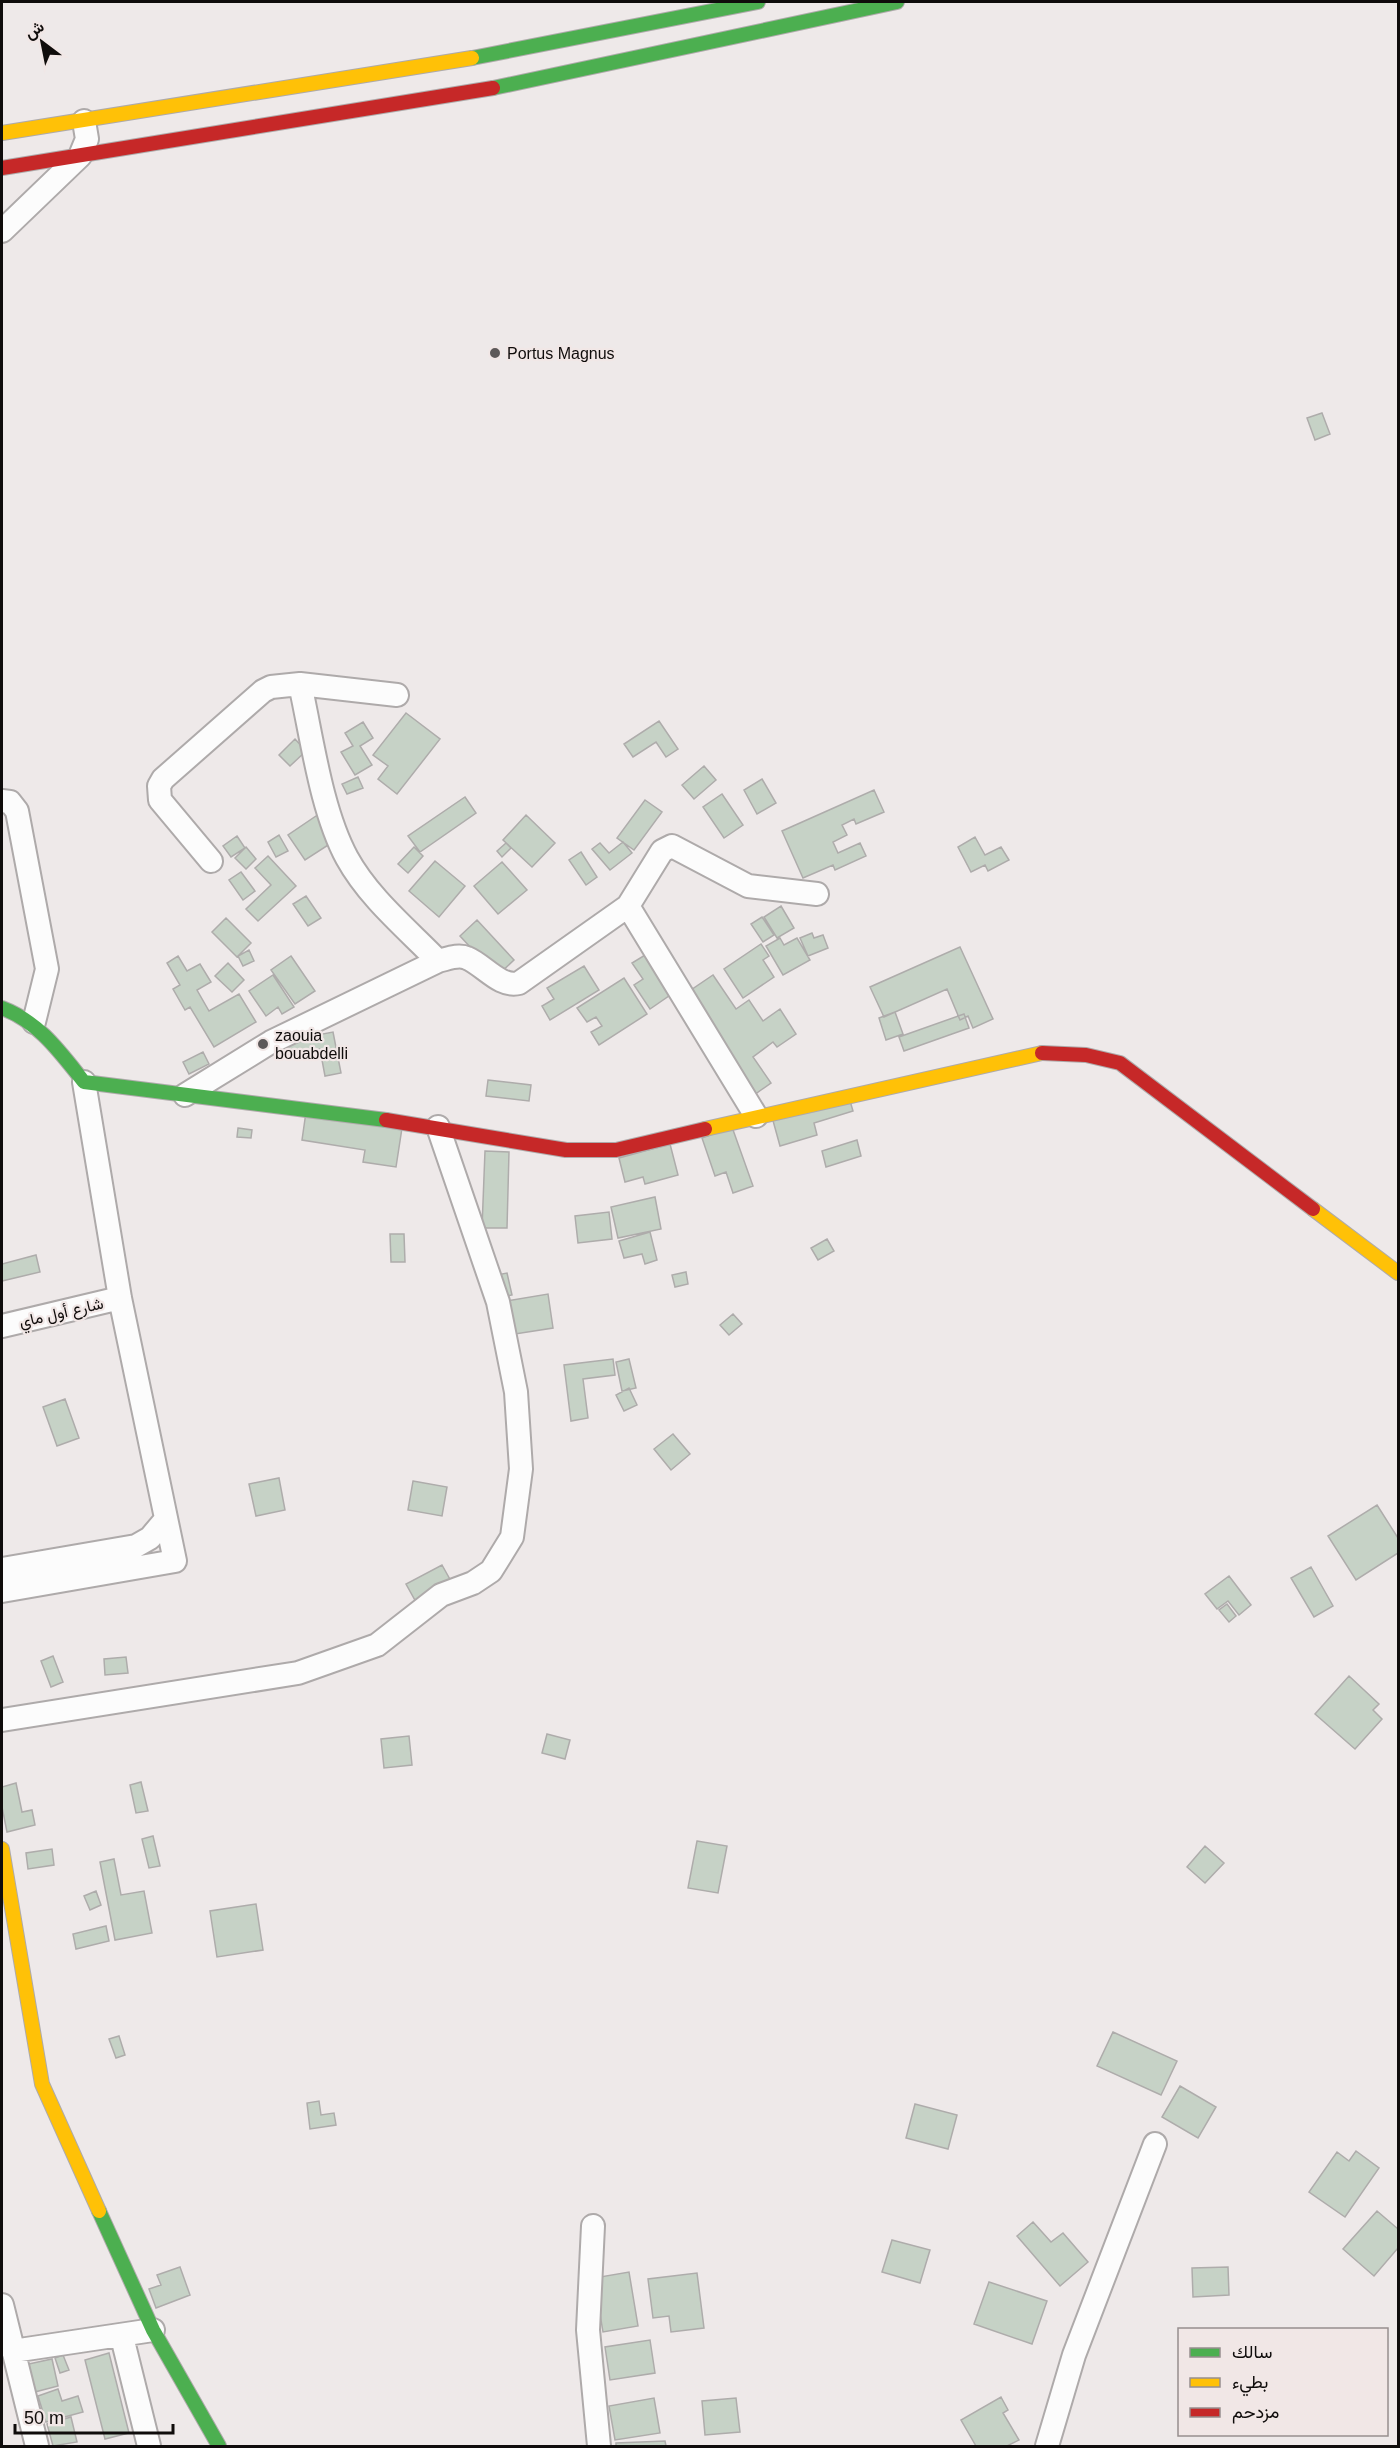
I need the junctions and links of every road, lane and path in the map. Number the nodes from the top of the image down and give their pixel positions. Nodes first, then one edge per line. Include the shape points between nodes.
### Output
1 (758, 2) edge
2 (897, 2) edge
3 (84, 121) junction
4 (56, 125) junction
5 (2, 133) edge
6 (80, 156) junction
7 (11, 167) edge
8 (2, 184) edge
9 (2, 231) edge
10 (300, 684) junction
11 (397, 695) dead end
12 (2, 801) edge
13 (211, 861) dead end
14 (817, 894) dead end
15 (628, 906) junction
16 (438, 961) junction
17 (2, 1008) edge
18 (34, 1022) junction
19 (84, 1082) junction
20 (185, 1095) junction
21 (756, 1116) junction
22 (438, 1127) junction
23 (1398, 1273) edge
24 (120, 1298) junction
25 (2, 1326) edge
26 (166, 1519) junction
27 (2, 1569) edge
28 (2, 1590) edge
29 (2, 1720) edge
30 (2, 1849) edge
31 (1155, 2144) dead end
32 (593, 2226) dead end
33 (2, 2305) edge
34 (153, 2330) junction
35 (122, 2337) junction
36 (13, 2351) junction
37 (36, 2446) edge
38 (149, 2446) edge
39 (219, 2446) edge
40 (599, 2446) edge
41 (1047, 2446) edge

1 - 3 street via 437,66
2 - 6 street via 503,86
3 - 4 street
3 - 6 street via 87,139
4 - 5 street
4 - 7 street
6 - 7 street
6 - 9 street
7 - 8 street
10 - 11 street
10 - 13 street via 263,691 159,786 160,800
10 - 16 street via 324,794 347,858 372,895
12 - 18 street via 10,802 17,811 47,969
14 - 15 street via 748,886 672,846 662,851
15 - 16 street via 519,983 507,983 467,958
15 - 21 street
16 - 20 street via 271,1042
17 - 18 street
18 - 19 street
19 - 20 street
19 - 24 street
20 - 22 street
21 - 22 street via 616,1150 566,1150
21 - 23 street via 1045,1052 1086,1055 1120,1064
22 - 29 street via 498,1302 516,1392 521,1469 512,1536 491,1571 473,1583 441,1595 377,1646 298,1673
24 - 25 street, شارع أول ماي
24 - 26 street
26 - 27 street via 150,1538 136,1546
26 - 28 street via 175,1561
30 - 34 street via 42,2084
31 - 41 street via 1074,2355
32 - 40 street via 588,2330
33 - 36 street
34 - 35 street
34 - 39 street
35 - 36 street
35 - 38 street
36 - 37 street

